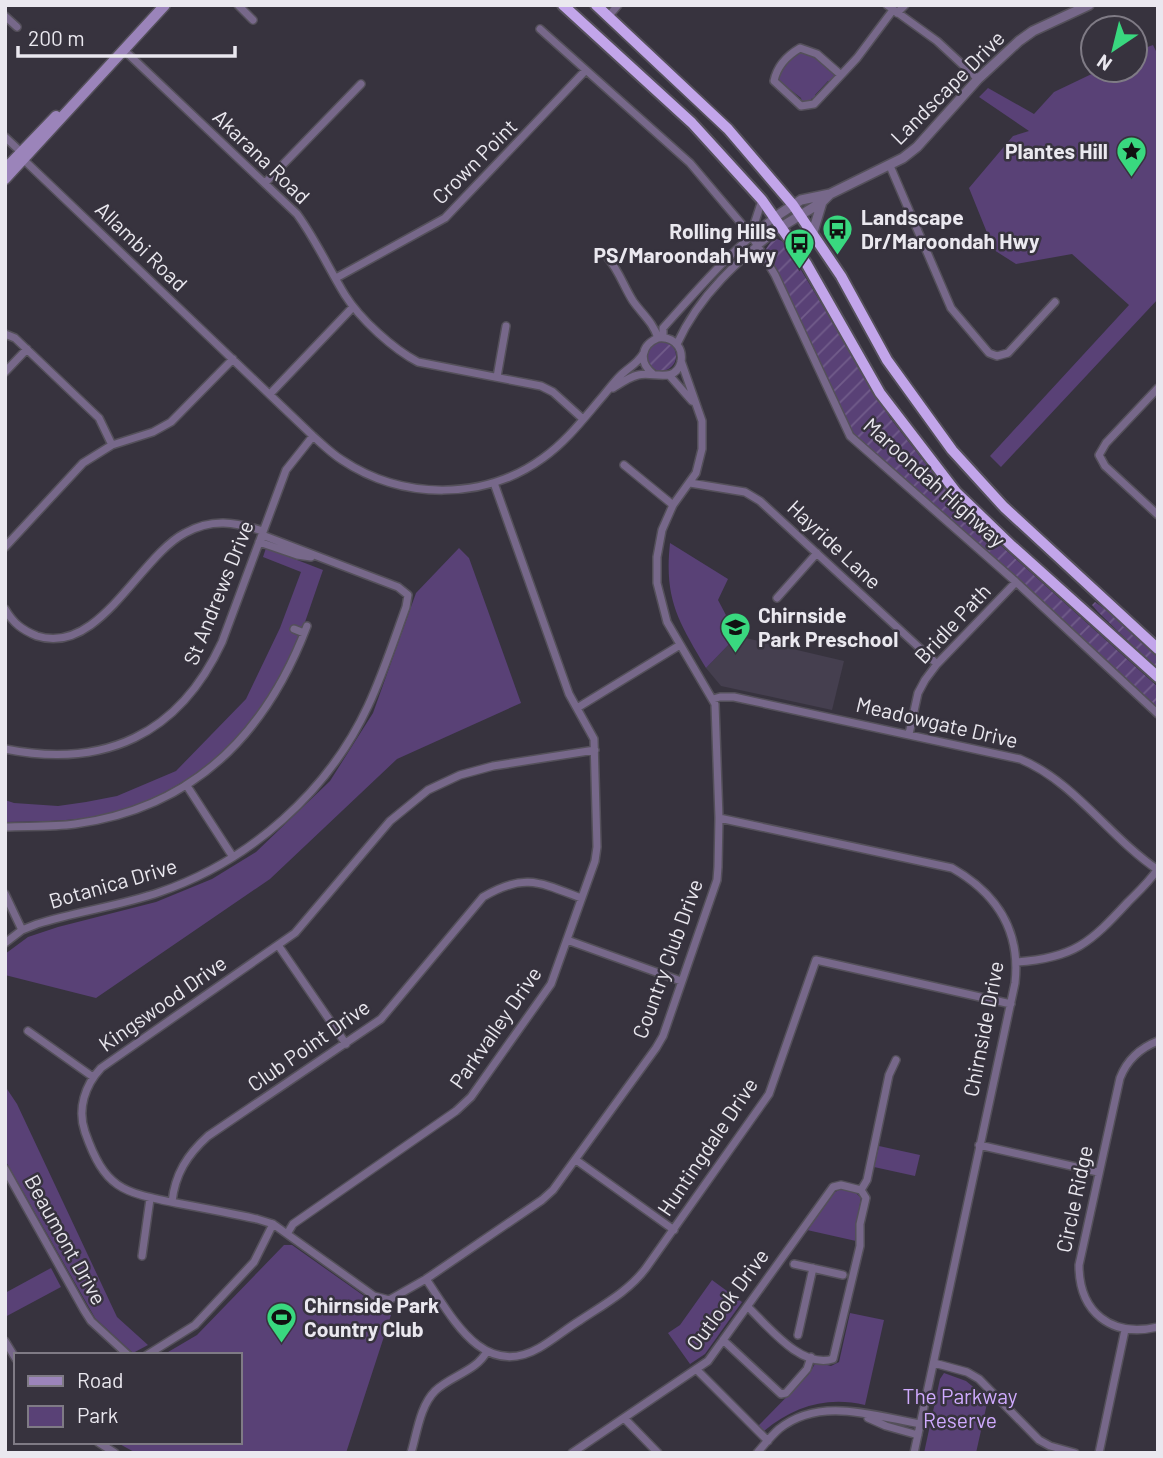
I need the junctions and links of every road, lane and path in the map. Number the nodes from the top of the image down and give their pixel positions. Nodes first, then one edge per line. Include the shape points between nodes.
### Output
1 (166, 5) edge
2 (238, 5) edge
3 (563, 5) edge
4 (596, 5) edge
5 (618, 5) edge
6 (905, 5) edge
7 (1089, 5) edge
8 (892, 9) edge
9 (5, 16) edge
10 (608, 17) junction
11 (253, 20) dead end
12 (17, 27) dead end
13 (540, 29) dead end
14 (124, 50) junction
15 (585, 71) junction
16 (841, 75) junction
17 (978, 79) junction
18 (361, 84) dead end
19 (5, 137) edge
20 (23, 156) junction
21 (890, 166) junction
22 (5, 169) edge
23 (5, 179) edge
24 (265, 183) junction
25 (830, 194) junction
26 (762, 200) junction
27 (822, 202) junction
28 (793, 205) junction
29 (800, 214) junction
30 (778, 222) junction
31 (813, 232) junction
32 (751, 234) junction
33 (758, 245) junction
34 (608, 257) dead end
35 (336, 278) junction
36 (1055, 302) dead end
37 (353, 307) junction
38 (506, 326) dead end
39 (5, 334) edge
40 (660, 338) junction
41 (677, 344) junction
42 (27, 349) junction
43 (643, 354) junction
44 (998, 356) junction
45 (233, 359) junction
46 (681, 361) junction
47 (997, 365) dead end
48 (5, 372) edge
49 (653, 374) junction
50 (669, 375) junction
51 (497, 377) junction
52 (1158, 388) edge
53 (607, 392) junction
54 (270, 394) junction
55 (697, 407) junction
56 (583, 419) junction
57 (313, 436) junction
58 (112, 445) junction
59 (624, 466) dead end
60 (494, 483) junction
61 (690, 483) junction
62 (673, 505) junction
63 (1158, 515) edge
64 (262, 536) junction
65 (5, 547) edge
66 (817, 553) junction
67 (1016, 582) junction
68 (1095, 591) junction
69 (777, 598) dead end
70 (1079, 607) junction
71 (5, 609) edge
72 (294, 629) dead end
73 (680, 645) junction
74 (1158, 649) edge
75 (937, 664) junction
76 (1158, 677) edge
77 (713, 699) junction
78 (577, 708) junction
79 (1158, 714) edge
80 (909, 734) junction
81 (5, 749) edge
82 (595, 750) junction
83 (187, 786) junction
84 (719, 818) junction
85 (5, 827) edge
86 (233, 856) junction
87 (1157, 870) edge
88 (5, 894) edge
89 (581, 898) junction
90 (22, 930) junction
91 (567, 940) junction
92 (5, 943) edge
93 (278, 945) junction
94 (1017, 962) junction
95 (681, 981) junction
96 (1010, 1004) junction
97 (28, 1031) dead end
98 (1158, 1041) edge
99 (346, 1044) junction
100 (896, 1060) dead end
101 (93, 1077) junction
102 (979, 1145) junction
103 (576, 1160) junction
104 (5, 1169) edge
105 (1098, 1172) junction
106 (861, 1190) junction
107 (150, 1199) junction
108 (172, 1202) junction
109 (273, 1224) junction
110 (674, 1230) junction
111 (287, 1234) junction
112 (142, 1256) dead end
113 (794, 1264) dead end
114 (813, 1268) junction
115 (843, 1275) dead end
116 (426, 1279) junction
117 (386, 1300) joint
118 (748, 1307) junction
119 (1158, 1328) edge
120 (1125, 1330) junction
121 (798, 1335) dead end
122 (723, 1340) junction
123 (487, 1351) junction
124 (126, 1353) edge
125 (150, 1353) edge
126 (811, 1357) junction
127 (934, 1363) junction
128 (696, 1370) junction
129 (854, 1412) junction
130 (624, 1418) junction
131 (920, 1424) junction
132 (918, 1435) junction
133 (768, 1441) junction
134 (411, 1453) edge
135 (572, 1453) edge
136 (659, 1453) edge
137 (757, 1453) edge
138 (914, 1453) edge
139 (1075, 1453) edge
140 (1099, 1453) edge

1 - 14 main road
2 - 11 street
3 - 26 highway, Maroondah Highway via 692,123
4 - 10 highway, Maroondah Highway
5 - 10 street
6 - 8 street
7 - 17 street, Landscape Drive via 1033,31
8 - 16 street
8 - 17 street via 937,41
9 - 12 street
10 - 28 highway, Maroondah Highway via 728,129
13 - 15 street, Maroondah Highway
14 - 20 main road
14 - 24 street, Akarana Road
15 - 32 street, Maroondah Highway via 690,163
15 - 35 street, Crown Point via 445,218
16 - 16 street via 814,104 801,106 774,80 775,72 800,48 817,54
17 - 21 street, Landscape Drive via 917,147
18 - 24 street
19 - 20 street, Allambi Road
20 - 22 main road
20 - 23 main road
20 - 45 street, Allambi Road
21 - 25 street, Landscape Drive
21 - 44 street via 951,308 985,348
24 - 35 street, Akarana Road via 297,214
25 - 27 street, Landscape Drive
25 - 28 street, Landscape Drive
26 - 30 highway, Maroondah Highway
26 - 32 street
27 - 29 street, Landscape Drive
27 - 31 street
28 - 29 highway, Maroondah Highway
28 - 30 street, Landscape Drive
29 - 30 street, Landscape Drive
29 - 31 highway, Maroondah Highway
30 - 32 street
30 - 33 street
30 - 70 highway, Maroondah Highway via 880,393 937,469 986,522
31 - 68 highway, Maroondah Highway via 887,360 952,450 1004,507
32 - 33 street, Maroondah Highway
32 - 40 street via 663,328
33 - 41 street via 695,309
33 - 67 street, Maroondah Highway via 850,436
34 - 40 street
35 - 37 street, Akarana Road
36 - 44 street via 1012,350
37 - 51 street, Akarana Road via 401,353 418,362
37 - 54 street
38 - 51 street
39 - 42 street
40 - 41 street
40 - 43 street via 646,345
41 - 46 street
42 - 48 street
42 - 58 street via 99,418
43 - 49 street
43 - 53 street, Allambi Road
44 - 47 street
45 - 54 street, Allambi Road
45 - 58 street via 171,422
46 - 50 street
46 - 55 street, Country Club Drive
49 - 50 street
49 - 53 street via 632,376
50 - 55 street
51 - 56 street, Akarana Road via 547,388
52 - 63 street via 1099,455
53 - 56 street, Allambi Road
54 - 57 street, Allambi Road
55 - 61 street, Country Club Drive via 703,426 702,449
56 - 60 street, Allambi Road via 541,460
57 - 60 street, Allambi Road via 358,470 399,486 440,491
57 - 64 street, St Andrews Drive via 286,470
58 - 65 street via 83,463
59 - 62 street
60 - 78 street, Parkvalley Drive
61 - 62 street, Country Club Drive
61 - 66 street, Hayride Lane via 753,496
62 - 73 street, Country Club Drive via 659,542 656,570 662,610
64 - 71 street, Botanica Drive via 223,522 182,534 94,623 76,634 41,637 12,622
64 - 81 street, St Andrews Drive via 211,666 168,716 101,751 57,756
64 - 86 street, Botanica Drive via 398,586 409,600 368,706 343,751 314,790 279,824
66 - 69 street
66 - 75 street, Hayride Lane
67 - 75 street, Bridle Path
67 - 79 street, Maroondah Highway
68 - 70 highway
68 - 74 highway, Maroondah Highway
70 - 76 highway, Maroondah Highway
72 - 83 street via 306,629 271,702 227,755
73 - 77 street, Country Club Drive
73 - 78 street
75 - 80 street, Bridle Path via 918,693
77 - 80 street, Meadowgate Drive via 734,697
77 - 84 street, Country Club Drive
78 - 82 street, Parkvalley Drive
80 - 87 street, Meadowgate Drive via 1034,765
82 - 89 street, Parkvalley Drive via 597,847
82 - 93 street, Kingswood Drive via 493,766 428,790 390,821 305,923
83 - 85 street via 139,808 100,819
83 - 86 street
84 - 94 street, Chirnside Drive via 951,868 970,878 998,908
84 - 95 street, Country Club Drive via 717,880
86 - 90 street, Botanica Drive via 163,891
87 - 94 street via 1089,941 1052,959
88 - 90 street
89 - 91 street, Parkvalley Drive
89 - 99 street, Club Point Drive via 523,881 483,897 382,1018
90 - 92 street, Botanica Drive
91 - 95 street
91 - 111 street, Parkvalley Drive via 546,993 464,1105 293,1224
93 - 99 street
93 - 101 street, Kingswood Drive via 111,1059
94 - 96 street, Chirnside Drive
95 - 103 street, Country Club Drive via 663,1035
96 - 102 street, Chirnside Drive
96 - 110 street, Huntingdale Drive via 816,960 769,1094
97 - 101 street
98 - 105 street, Circle Ridge via 1139,1051 1124,1068
99 - 108 street, Club Point Drive via 194,1148 182,1165
100 - 106 street
101 - 107 street, Kingswood Drive via 82,1117 94,1154 112,1181
102 - 105 street
102 - 127 street, Chirnside Drive
103 - 110 street
103 - 116 street, Country Club Drive via 542,1200
104 - 124 street, Beaumont Drive via 91,1321
105 - 120 street, Circle Ridge via 1079,1275 1096,1314
106 - 118 street, Outlook Drive via 833,1187
106 - 126 street via 866,1198 860,1246 835,1355 828,1360
107 - 108 street, Kingswood Drive
107 - 112 street
108 - 109 street, Kingswood Drive
109 - 111 street, Kingswood Drive
109 - 125 street via 254,1262 195,1325
110 - 123 street, Huntingdale Drive via 638,1279 539,1348 510,1356
111 - 117 street, Kingswood Drive
113 - 114 street
114 - 115 street
114 - 121 street
116 - 117 street, Country Club Drive
116 - 123 street via 468,1339
118 - 122 street, Outlook Drive
118 - 126 street via 794,1351
119 - 120 street
120 - 140 street
122 - 126 street via 781,1394 807,1368
122 - 128 street, Outlook Drive
123 - 134 street via 427,1401
127 - 131 street, Chirnside Drive
127 - 139 street via 979,1379 1039,1440
128 - 130 street, Outlook Drive
128 - 133 street
129 - 131 street
129 - 132 street
129 - 133 street via 805,1415
130 - 135 street, Outlook Drive
130 - 136 street
131 - 132 street, Chirnside Drive
132 - 138 street, Chirnside Drive
133 - 137 street

